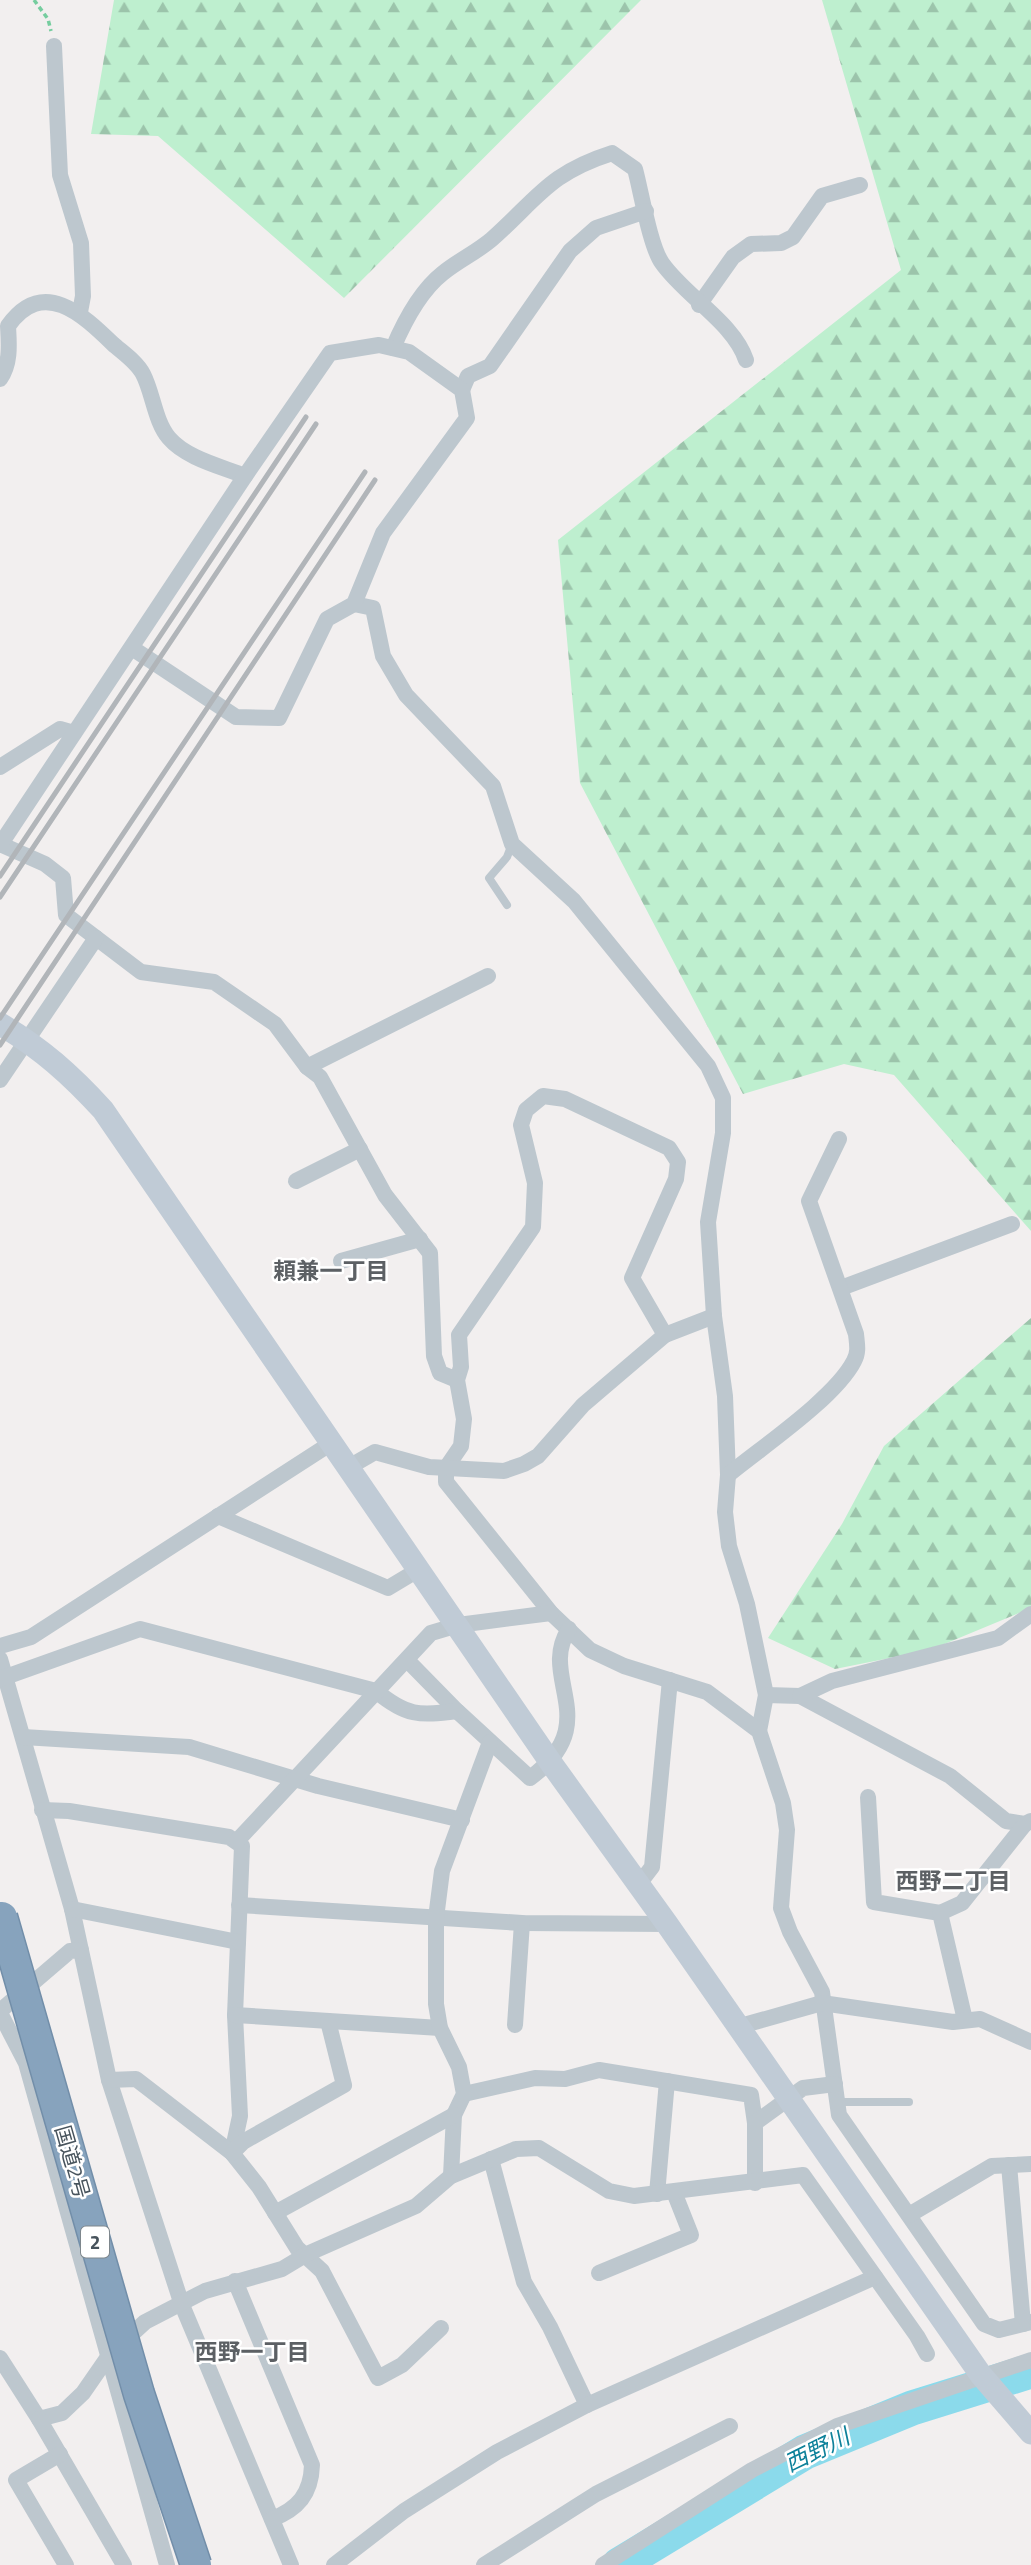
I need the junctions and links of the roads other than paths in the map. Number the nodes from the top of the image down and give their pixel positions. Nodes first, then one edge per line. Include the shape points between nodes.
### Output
1 (54, 47) road end
2 (860, 185) dead end
3 (646, 211) junction
4 (699, 305) junction
5 (80, 312) junction
6 (393, 348) junction
7 (746, 360) dead end
8 (0, 379) edge
9 (462, 390) junction
10 (245, 476) junction
11 (354, 604) junction
12 (132, 648) junction
13 (74, 733) junction
14 (0, 767) edge
15 (0, 844) edge
16 (512, 844) junction
17 (506, 905) dead end
18 (96, 939) junction
19 (488, 976) dead end
20 (0, 1024) edge
21 (27, 1040) junction
22 (307, 1067) junction
23 (0, 1080) edge
24 (839, 1139) dead end
25 (360, 1149) junction
26 (296, 1181) dead end
27 (1012, 1224) dead end
28 (420, 1240) junction
29 (341, 1261) dead end
30 (841, 1288) junction
31 (714, 1316) junction
32 (665, 1335) junction
33 (457, 1380) junction
34 (333, 1442) junction
35 (349, 1467) junction
36 (446, 1468) junction
37 (728, 1475) junction
38 (218, 1516) junction
39 (418, 1570) junction
40 (551, 1612) junction
41 (1031, 1614) edge
42 (458, 1625) junction
43 (569, 1629) junction
44 (0, 1646) edge
45 (0, 1660) edge
46 (407, 1660) junction
47 (2, 1677) edge
48 (670, 1680) junction
49 (376, 1691) junction
50 (766, 1695) junction
51 (800, 1696) junction
52 (457, 1711) junction
53 (759, 1731) junction
54 (23, 1737) junction
55 (491, 1742) junction
56 (551, 1763) junction
57 (295, 1778) junction
58 (868, 1797) dead end
59 (42, 1810) junction
60 (461, 1820) junction
61 (1028, 1823) edge
62 (237, 1841) junction
63 (639, 1884) junction
64 (239, 1905) junction
65 (72, 1909) junction
66 (940, 1913) junction
67 (2, 1917) edge
68 (436, 1918) junction
69 (522, 1923) junction
70 (667, 1924) junction
71 (238, 1942) junction
72 (80, 1950) junction
73 (822, 2003) junction
74 (0, 2012) edge
75 (235, 2015) junction
76 (965, 2020) junction
77 (328, 2021) junction
78 (515, 2025) dead end
79 (737, 2027) junction
80 (440, 2028) junction
81 (1031, 2042) edge
82 (109, 2080) junction
83 (667, 2081) junction
84 (835, 2084) junction
85 (464, 2094) junction
86 (788, 2100) junction
87 (838, 2102) junction
88 (909, 2102) dead end
89 (454, 2115) junction
90 (755, 2123) junction
91 (237, 2144) junction
92 (491, 2159) junction
93 (1031, 2164) edge
94 (1009, 2165) junction
95 (451, 2176) junction
96 (755, 2183) junction
97 (674, 2192) junction
98 (657, 2194) junction
99 (275, 2213) junction
100 (909, 2215) junction
101 (307, 2255) junction
102 (599, 2273) dead end
103 (875, 2277) junction
104 (235, 2281) junction
105 (182, 2305) junction
106 (1027, 2323) edge
107 (441, 2328) dead end
108 (110, 2354) junction
109 (927, 2354) dead end
110 (0, 2358) edge
111 (1031, 2360) edge
112 (981, 2375) junction
113 (587, 2405) junction
114 (39, 2419) junction
115 (730, 2426) dead end
116 (1031, 2433) edge
117 (60, 2454) junction
118 (272, 2519) junction
119 (66, 2565) edge
120 (124, 2565) edge
121 (167, 2565) edge
122 (196, 2565) edge
123 (291, 2565) edge
124 (334, 2565) edge
125 (484, 2565) edge
126 (603, 2565) edge

1 - 5 street via 60,175 81,243
2 - 4 street via 822,196 793,237 781,243 751,244 733,257
3 - 4 street via 660,261
3 - 6 street via 635,169 612,153 580,163 543,187 483,247 441,274 404,320
3 - 9 street via 596,228 570,251 490,366 468,376
4 - 7 street via 741,342
5 - 8 street via 61,303 37,304 16,315 8,326 10,350
5 - 10 street via 142,371 167,436 183,451
6 - 9 street via 409,352
6 - 10 street via 379,345 330,353
9 - 11 street via 467,418 383,533
10 - 12 street
11 - 12 street via 327,619 279,718 236,718
11 - 16 street via 373,608 383,656 406,695 493,786
12 - 13 street
13 - 14 street via 60,729
13 - 15 street
15 - 18 street via 45,864 63,878 66,915
16 - 17 lane via 489,878
16 - 31 street via 574,901 708,1066 723,1098 723,1133 708,1222
18 - 21 street
18 - 22 street via 141,972 214,982 275,1024
19 - 22 street
20 - 21 street
21 - 23 street
21 - 34 street via 66,1069 103,1110
22 - 25 street via 320,1077
24 - 30 street via 809,1201
25 - 26 street
25 - 28 street via 385,1195
27 - 30 street
28 - 29 street
28 - 33 street via 430,1253 434,1356 440,1373
30 - 37 street via 856,1334 858,1352 853,1363 817,1402
31 - 32 street
31 - 37 street via 725,1396
32 - 33 street via 632,1279 676,1179 678,1162 669,1148 565,1099 543,1096 526,1110 522,1125 535,1183 533,1227 459,1335
32 - 36 street via 583,1405 538,1456 504,1471
33 - 36 street via 464,1419 461,1446
34 - 35 street
34 - 38 street
35 - 36 street via 375,1452
35 - 39 street
36 - 40 street via 446,1482
37 - 50 street via 725,1512 729,1546
38 - 39 street via 388,1588
38 - 44 street via 31,1637
39 - 42 street
40 - 42 street
40 - 43 street
41 - 51 street via 998,1638 832,1681
42 - 46 street via 430,1633
42 - 56 street
43 - 48 street via 590,1650
43 - 56 street via 559,1643 569,1727
45 - 47 street
46 - 49 street
46 - 52 street
47 - 49 street via 140,1629
47 - 54 street
48 - 53 street via 707,1692
48 - 63 street via 652,1867
49 - 52 street via 396,1707 420,1716
49 - 57 street
50 - 51 street
50 - 53 street
51 - 61 street via 950,1776 1006,1821
52 - 55 street
53 - 73 street via 787,1830 781,1908 822,1992
54 - 57 street via 189,1747
54 - 59 street
55 - 56 street via 530,1778
55 - 60 street
56 - 63 street
57 - 60 street
57 - 62 street
58 - 66 street via 874,1902
59 - 62 street
59 - 65 street
60 - 68 street via 442,1871
61 - 66 street via 962,1903
62 - 64 street via 242,1846
63 - 70 street
64 - 68 street
64 - 71 street
65 - 71 street
65 - 72 street
66 - 76 street
67 - 122 highway, 国道2号 / 2, bridge via 139,2394
68 - 69 street
68 - 80 street
69 - 70 street
69 - 78 street
70 - 79 street
71 - 75 street
72 - 74 street via 70,1951
72 - 82 street
73 - 76 street
73 - 79 street
73 - 84 street
74 - 108 street via 26,2063
75 - 77 street
75 - 91 street
76 - 81 street via 981,2019
77 - 80 street
77 - 91 street via 344,2085
79 - 86 street
80 - 85 street via 459,2067
82 - 91 street via 136,2079
82 - 105 street
83 - 85 street via 599,2070
83 - 90 street via 751,2095
83 - 98 street
84 - 86 street via 803,2088
84 - 87 street
85 - 89 street
86 - 90 street
86 - 112 street
87 - 88 lane
87 - 100 street via 839,2115
89 - 95 street
89 - 99 street
90 - 96 street
91 - 99 street
92 - 95 street
92 - 98 street via 516,2149 539,2148 609,2191
92 - 113 street via 524,2282
93 - 94 street
94 - 100 street via 992,2166
94 - 106 street
95 - 101 street via 416,2206
96 - 97 street
96 - 103 street via 803,2175
97 - 98 street
97 - 102 street via 691,2235
99 - 101 street via 297,2248
100 - 106 street via 984,2324 999,2330
101 - 104 street via 282,2269
101 - 107 street via 327,2279 378,2378 402,2365
103 - 109 street
103 - 113 street
104 - 105 street
104 - 118 street via 312,2465 312,2483 299,2504
105 - 108 street via 145,2322
105 - 118 street
108 - 114 street via 83,2393 62,2413
108 - 121 street
110 - 114 street
111 - 112 street
112 - 116 street
112 - 126 street via 837,2426 752,2470
113 - 124 street via 497,2452 404,2511
114 - 117 street
115 - 125 street via 597,2494
117 - 119 street via 16,2480
117 - 120 street
118 - 123 street

